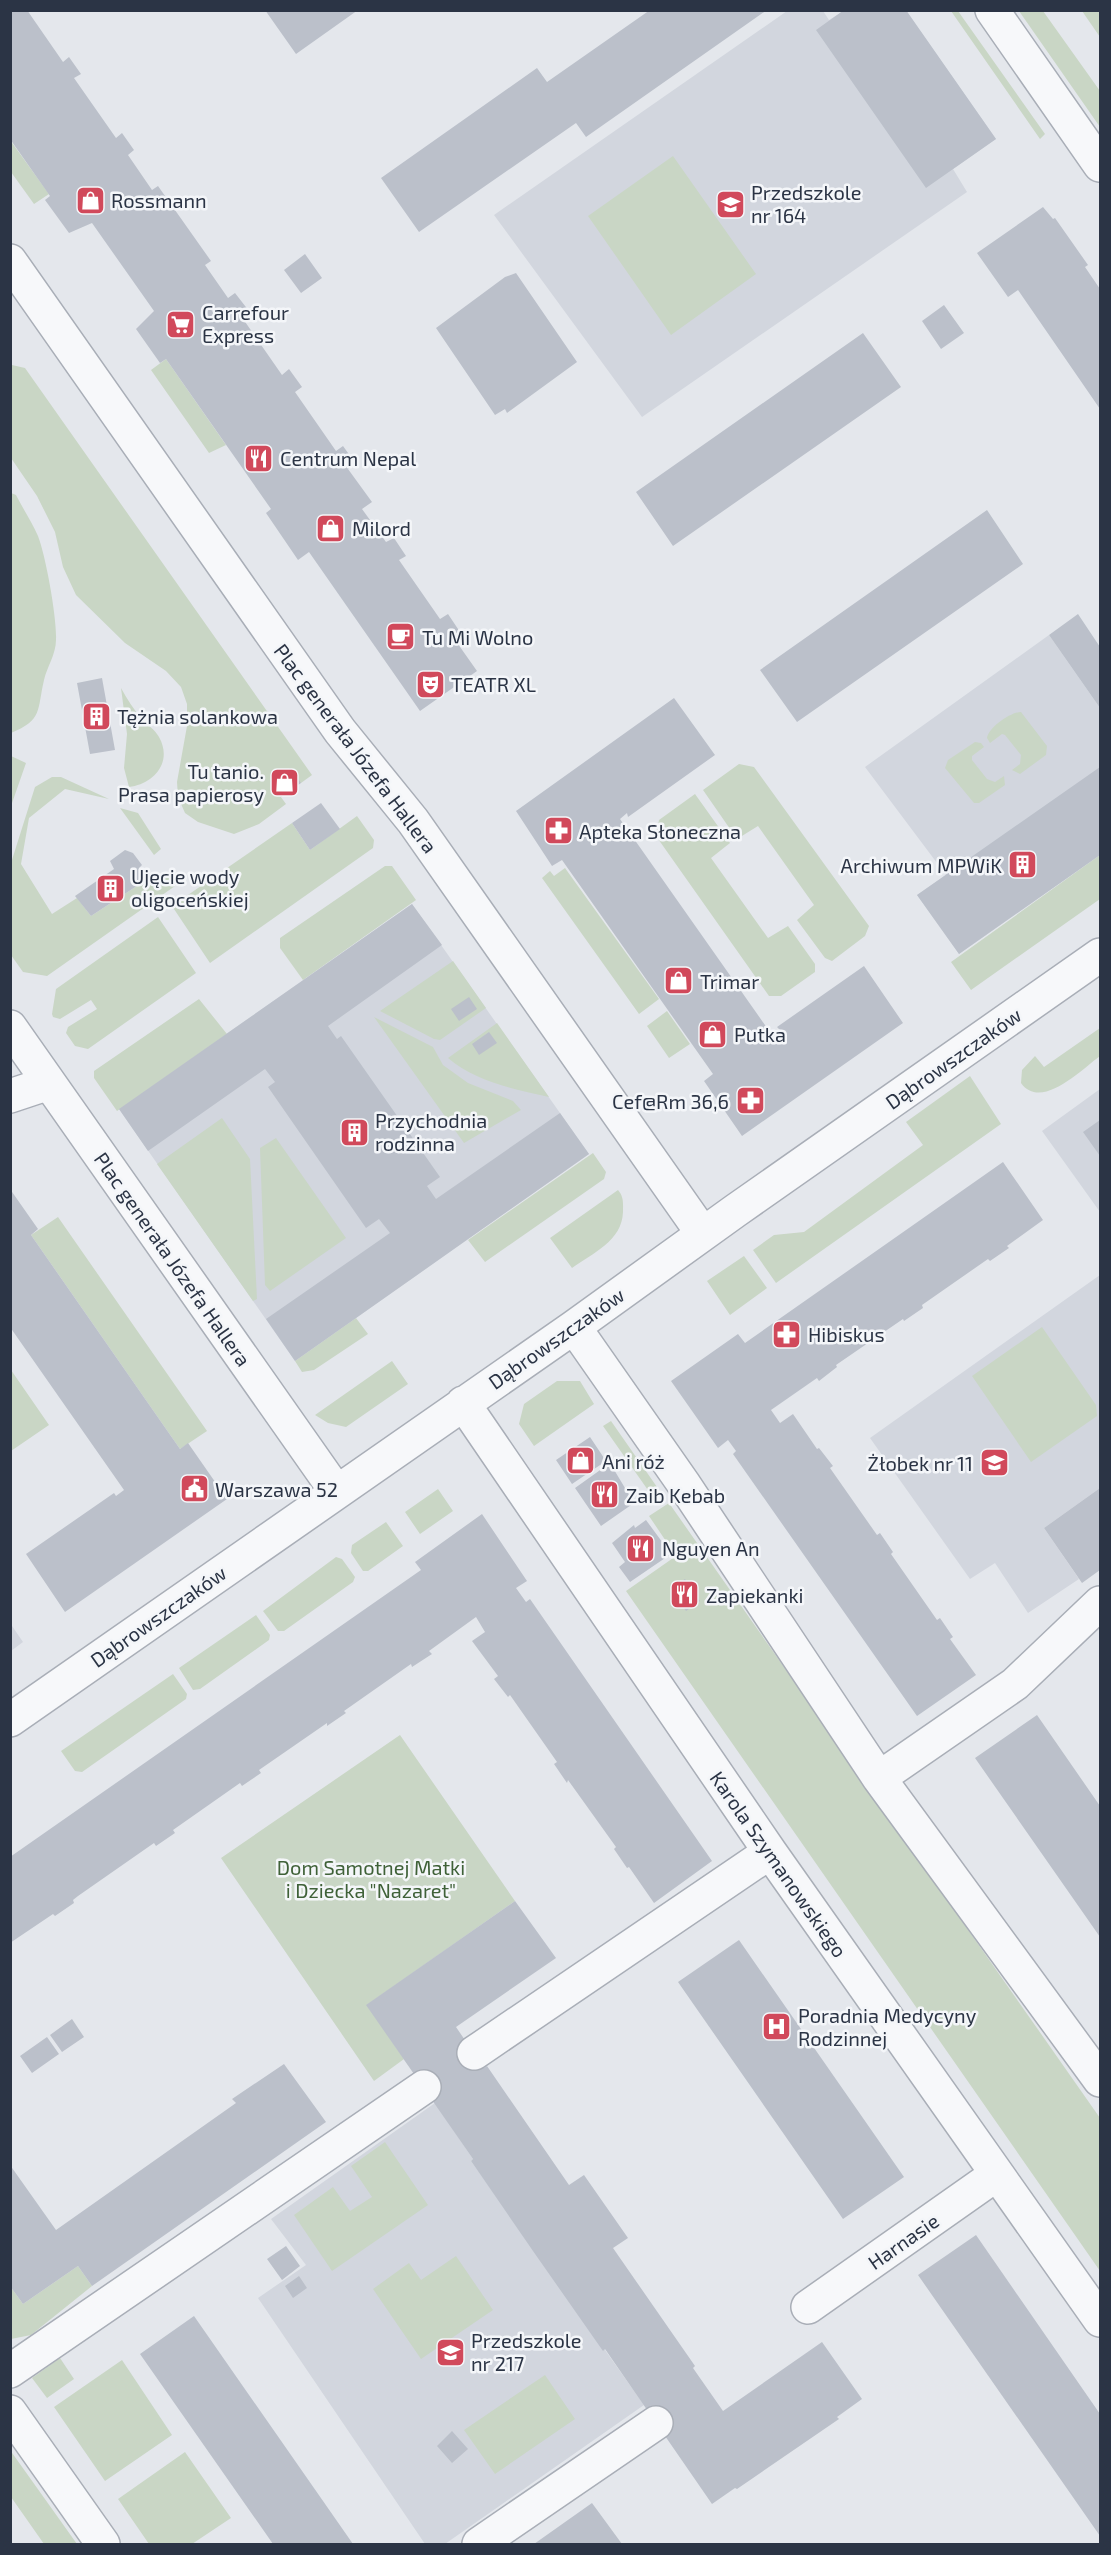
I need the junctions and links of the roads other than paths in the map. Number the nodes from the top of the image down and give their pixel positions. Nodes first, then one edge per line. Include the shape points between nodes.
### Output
1 (992, 10) edge
2 (1101, 165) edge
3 (10, 261) edge
4 (1101, 955) edge
5 (10, 1027) edge
6 (49, 1083) junction
7 (10, 1096) edge
8 (703, 1233) junction
9 (574, 1327) junction
10 (463, 1403) junction
11 (336, 1491) junction
12 (1101, 1603) edge
13 (10, 1719) edge
14 (879, 1778) junction
15 (770, 1852) junction
16 (474, 2053) dead end
17 (1101, 2080) edge
18 (424, 2087) dead end
19 (997, 2174) junction
20 (808, 2307) dead end
21 (1101, 2320) edge
22 (10, 2371) edge
23 (10, 2412) edge
24 (656, 2423) dead end
25 (103, 2544) edge
26 (479, 2544) edge

1 - 2 street
3 - 8 street, Plac generała Józefa Hallera via 340,731 413,821
4 - 8 street, Dąbrowszczaków
5 - 6 street, Plac generała Józefa Hallera
6 - 7 street
6 - 11 street, Plac generała Józefa Hallera
8 - 9 street, Dąbrowszczaków
9 - 10 street, Dąbrowszczaków
9 - 14 street
10 - 11 street, Dąbrowszczaków
10 - 15 street, Karola Szymanowskiego
11 - 13 street, Dąbrowszczaków
12 - 14 street via 1015,1684
14 - 17 street
15 - 16 street
15 - 19 street, Karola Szymanowskiego
18 - 22 street
19 - 20 street, Harnasie
19 - 21 street, Karola Szymanowskiego
23 - 25 street
24 - 26 street

